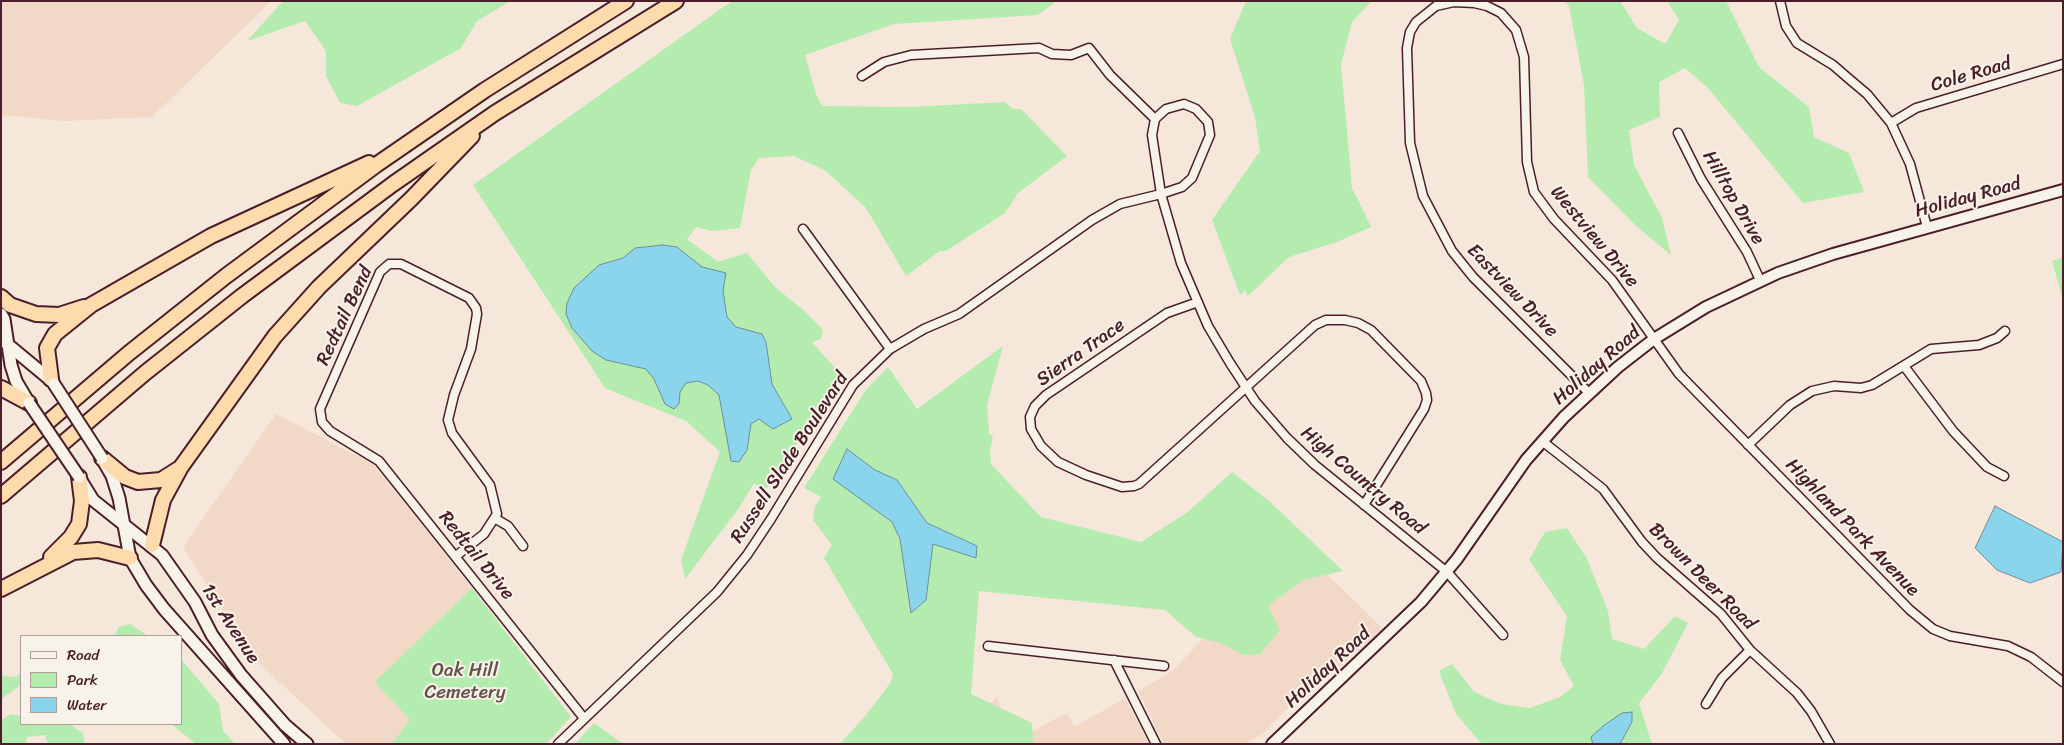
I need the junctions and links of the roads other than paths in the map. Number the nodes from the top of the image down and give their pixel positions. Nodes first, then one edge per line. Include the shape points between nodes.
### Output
1 (626, 1) edge
2 (676, 1) edge
3 (1780, 1) edge
4 (1466, 2) edge
5 (2063, 64) edge
6 (862, 76) dead end
7 (495, 113) junction
8 (1155, 119) junction
9 (1891, 123) junction
10 (1678, 133) dead end
11 (397, 150) junction
12 (2063, 190) edge
13 (1161, 194) junction
14 (1927, 227) junction
15 (803, 229) dead end
16 (1760, 280) junction
17 (1, 297) edge
18 (1198, 302) junction
19 (92, 305) junction
20 (1, 314) edge
21 (2005, 331) dead end
22 (1654, 339) junction
23 (5, 343) edge
24 (890, 349) junction
25 (1904, 366) junction
26 (52, 381) junction
27 (1246, 386) junction
28 (1, 388) edge
29 (1588, 393) junction
30 (29, 403) junction
31 (330, 431) joint
32 (1542, 441) junction
33 (1748, 445) junction
34 (102, 458) junction
35 (1, 462) edge
36 (181, 468) junction
37 (2004, 476) dead end
38 (79, 477) junction
39 (1, 496) edge
40 (1364, 505) junction
41 (496, 519) junction
42 (124, 523) junction
43 (152, 546) junction
44 (523, 546) dead end
45 (456, 556) junction
46 (130, 558) junction
47 (1447, 572) junction
48 (31, 574) junction
49 (1, 589) edge
50 (1502, 635) dead end
51 (988, 646) dead end
52 (1750, 650) junction
53 (1114, 660) junction
54 (1164, 666) dead end
55 (2063, 682) edge
56 (1706, 704) dead end
57 (583, 717) junction
58 (1274, 743) edge
59 (284, 744) edge
60 (307, 744) edge
61 (558, 744) edge
62 (1156, 744) edge
63 (1830, 744) edge

1 - 11 highway
2 - 7 highway
3 - 9 street via 1786,26 1797,43 1833,65 1867,94
4 - 22 street, Westview Drive via 1487,6 1500,13 1512,24 1520,40 1524,57 1527,162 1537,198 1612,280
4 - 29 street, Eastview Drive via 1445,3 1430,9 1416,22 1408,41 1410,143 1423,196 1452,252 1473,278
5 - 9 street, Cole Road via 1916,108
6 - 8 street via 884,62 911,55 1039,48 1052,54 1071,55 1089,48 1115,82
7 - 36 highway via 292,316
7 - 39 highway via 242,296 145,373
8 - 13 street, High Country Road via 1152,135
8 - 13 street, Russell Slade Boulevard via 1166,109 1184,104 1196,109 1208,122 1210,135 1192,178 1182,187
9 - 14 street via 1910,164
10 - 16 street, Hilltop Drive via 1700,179 1747,252
11 - 19 highway via 211,236
11 - 35 highway via 196,299
12 - 14 street, Holiday Road
13 - 18 street, High Country Road via 1181,263
13 - 24 street, Russell Slade Boulevard via 1120,204 1092,220 959,314
14 - 16 street, Holiday Road via 1833,254
15 - 24 street
16 - 22 street, Holiday Road via 1706,306
17 - 19 highway via 10,305 36,314 59,315
18 - 27 street, High Country Road via 1208,326
18 - 27 street, Sierra Trace via 1166,312 1046,395 1030,417 1036,440 1058,462 1122,487 1134,486
19 - 26 highway via 55,334 46,348
20 - 23 main road, 1st Avenue
21 - 25 street via 1979,345 1931,350
22 - 29 street, Holiday Road
22 - 33 street, Highland Park Avenue via 1679,374
23 - 26 main road, 1st Avenue
23 - 30 main road, 1st Avenue via 16,380
24 - 57 street, Russell Slade Boulevard via 848,392 771,519 717,592
25 - 33 street via 1872,385 1861,388 1834,386 1800,397
25 - 37 street via 1953,431 1987,467
26 - 34 main road, 1st Avenue, bridge
27 - 40 street, High Country Road via 1287,438
27 - 40 street via 1315,325 1335,319 1358,323 1371,330 1421,381 1427,400
28 - 30 highway
29 - 32 street, Holiday Road
30 - 38 main road, 1st Avenue, bridge
31 - 41 street, Redtail Bend via 322,422 320,409 384,267 401,264 468,298 476,308 475,332 450,409 449,427 490,485 498,514
31 - 45 street, Redtail Drive via 379,461
32 - 47 street, Holiday Road
32 - 52 street, Brown Deer Road via 1603,488 1642,542 1721,614
33 - 55 street, Highland Park Avenue via 1910,610 1933,629 1950,636 2008,646 2031,656
34 - 36 highway via 125,477 138,482 161,480
34 - 42 main road, 1st Avenue via 112,476
36 - 43 highway via 163,500
38 - 42 main road, 1st Avenue via 93,500
38 - 48 highway via 82,501 79,524 61,549
40 - 47 street, High Country Road
41 - 44 street via 508,526
41 - 45 street via 484,534
42 - 43 main road, 1st Avenue
42 - 46 main road, 1st Avenue
43 - 60 main road, 1st Avenue via 171,566 212,635 242,675 285,725
45 - 57 street, Redtail Drive
46 - 48 highway via 84,550 73,552
46 - 59 main road, 1st Avenue via 164,609
47 - 50 street, High Country Road
47 - 58 street, Holiday Road via 1389,634
48 - 49 highway
51 - 53 street
52 - 56 street via 1722,678
52 - 63 street, Brown Deer Road via 1812,711
53 - 54 street
53 - 62 street
57 - 61 street, Russell Slade Boulevard

